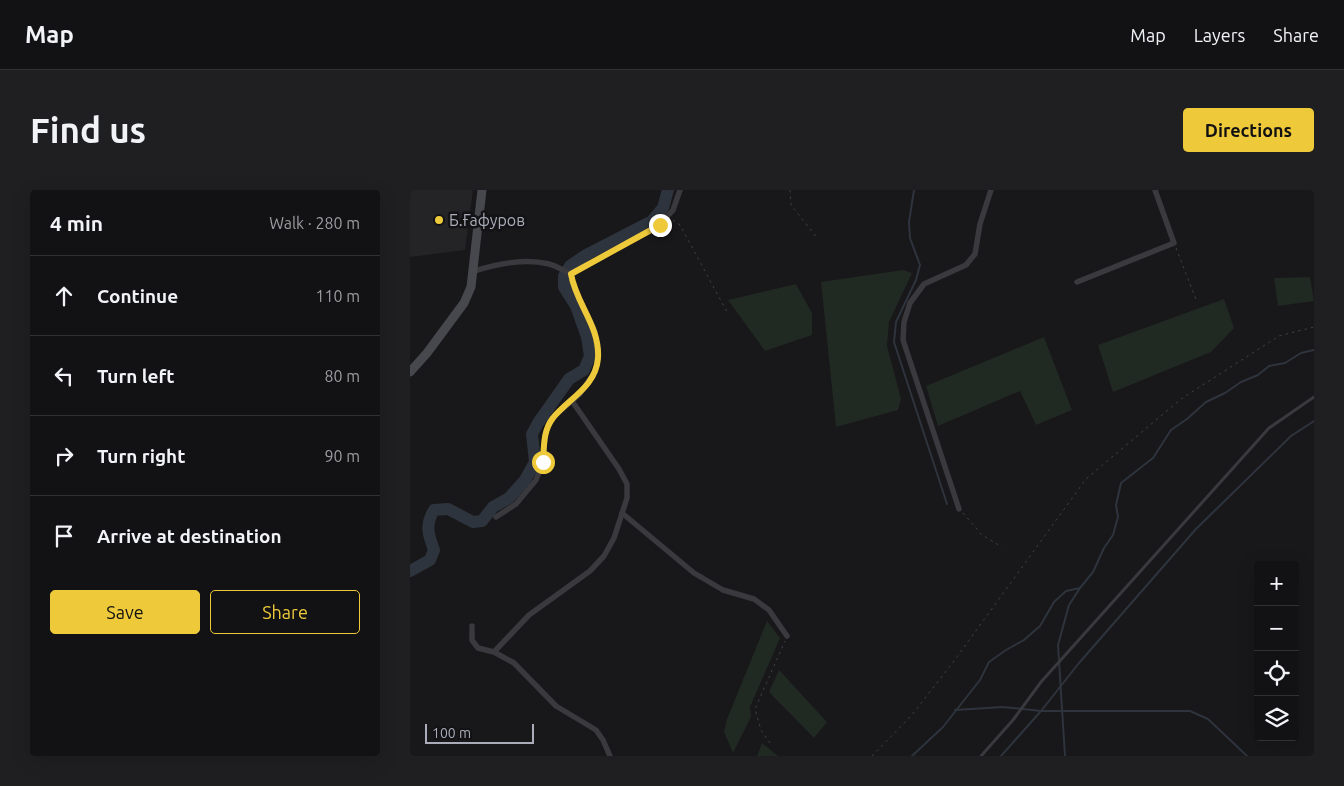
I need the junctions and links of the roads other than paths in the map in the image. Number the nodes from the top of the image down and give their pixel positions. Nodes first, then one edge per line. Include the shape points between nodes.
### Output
1 (482, 190) edge
2 (680, 190) edge
3 (991, 190) edge
4 (1155, 190) edge
5 (474, 271) junction
6 (571, 274) junction
7 (1077, 282) dead end
8 (410, 372) edge
9 (1314, 398) edge
10 (572, 401) junction
11 (959, 509) road end
12 (622, 513) junction
13 (496, 517) dead end
14 (472, 626) dead end
15 (787, 636) road end
16 (494, 652) junction
17 (610, 756) edge
18 (982, 756) edge

1 - 5 main road
2 - 6 street via 673,210 660,225
3 - 11 street via 974,254 966,266 924,284 910,303 904,322 903,340
4 - 7 street via 1174,243
5 - 6 street via 495,264 517,262 550,264
5 - 8 main road via 472,287 464,303
6 - 10 street via 573,285 596,332 598,359 594,373
9 - 18 lane via 1269,428 1047,675
10 - 12 street via 626,484 627,498
10 - 13 street via 552,418 545,434 543,462 536,480 516,504
12 - 15 street via 694,573 723,590 754,599 768,610
12 - 16 street via 614,538 590,572 529,615
14 - 16 street via 472,640 478,648
16 - 17 street via 514,663 556,706 596,730

